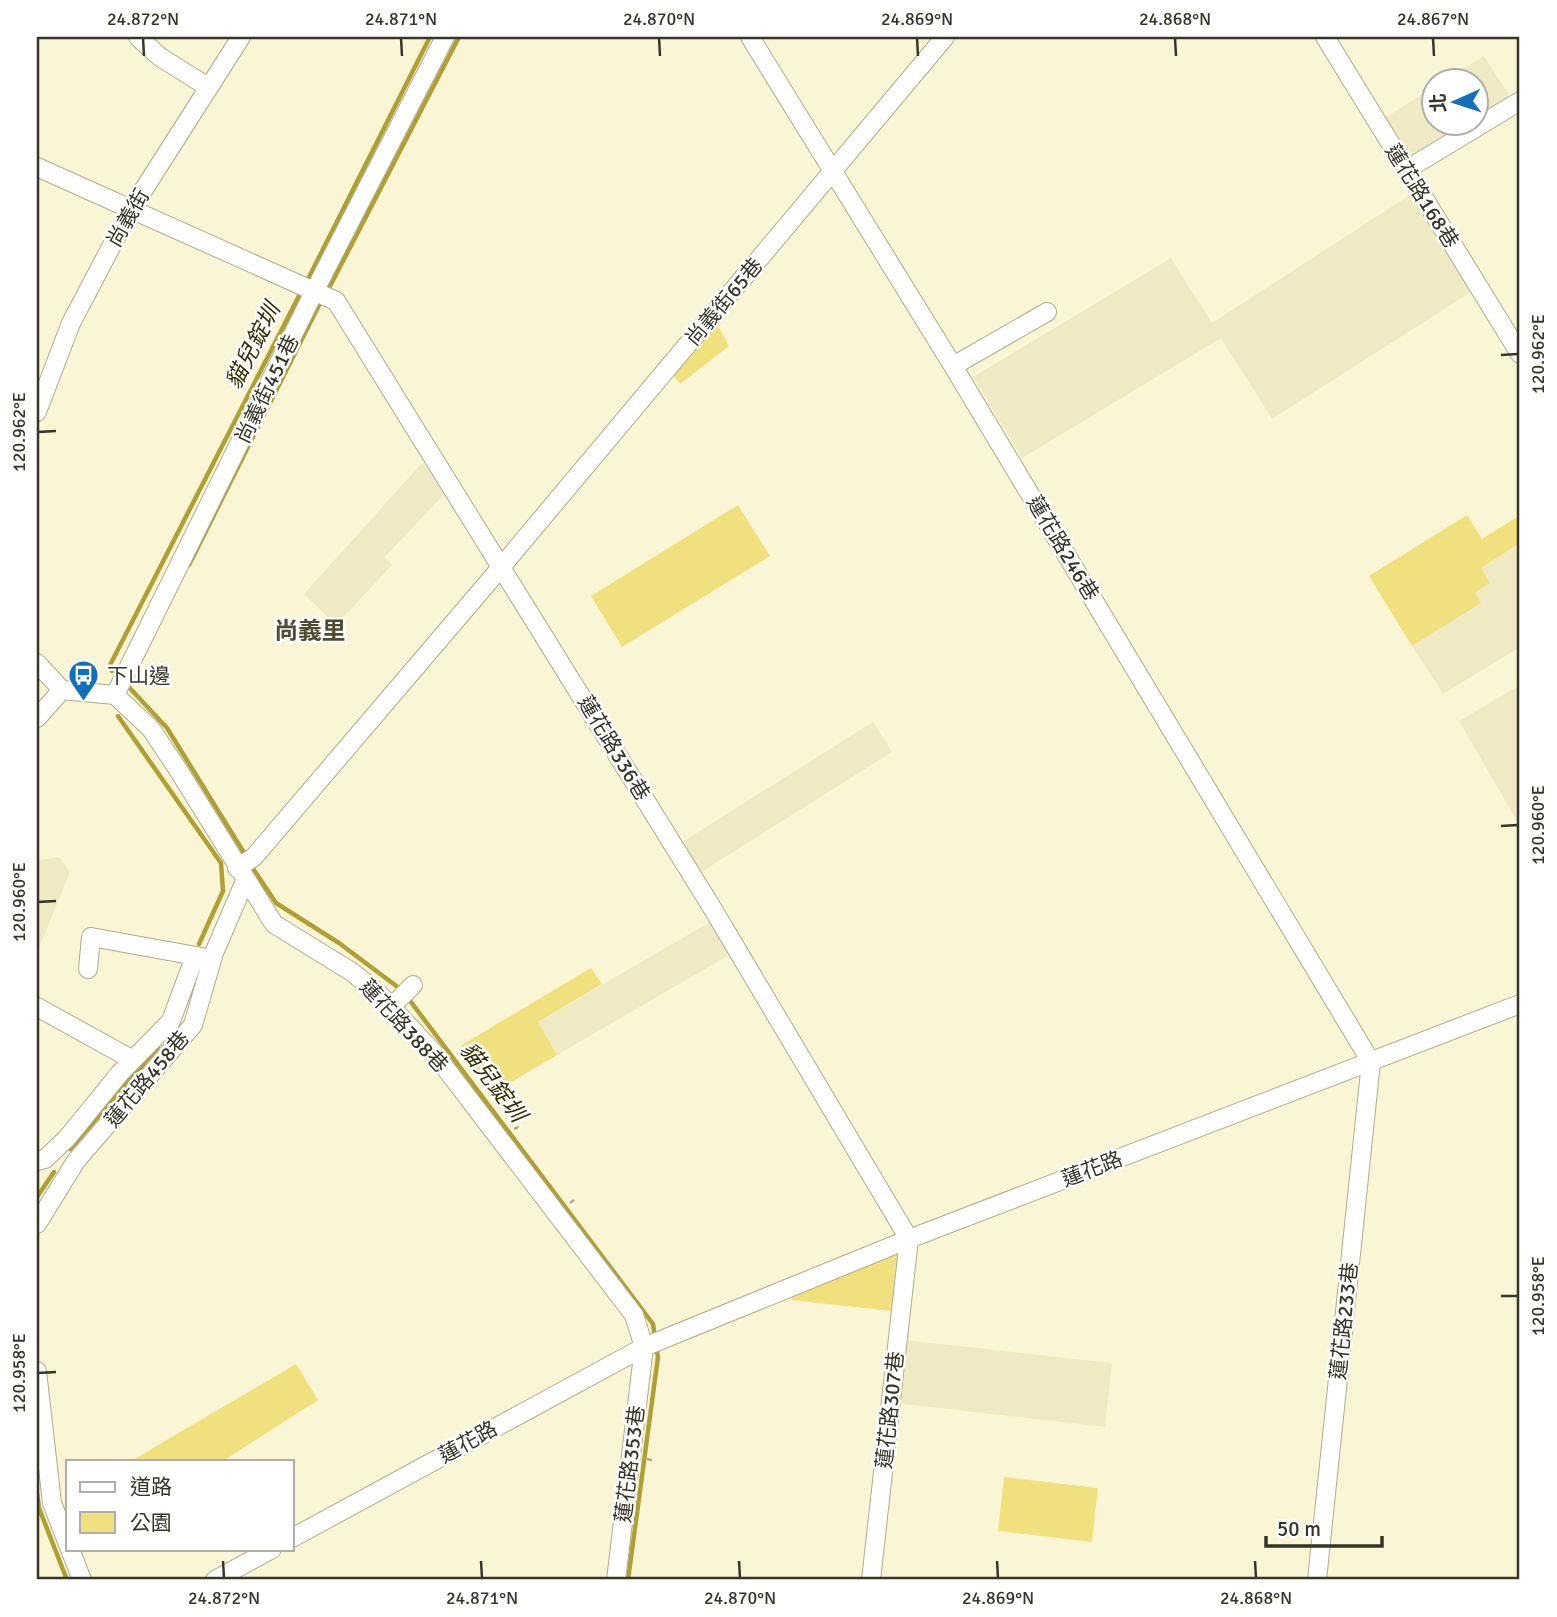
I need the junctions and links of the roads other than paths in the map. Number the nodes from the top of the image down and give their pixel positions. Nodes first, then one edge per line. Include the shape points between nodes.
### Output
1 (138, 37) edge
2 (241, 37) edge
3 (445, 37) edge
4 (750, 37) edge
5 (945, 37) edge
6 (1325, 37) edge
7 (208, 87) junction
8 (1520, 101) edge
9 (37, 167) edge
10 (1406, 170) junction
11 (834, 171) junction
12 (130, 211) junction
13 (315, 290) junction
14 (1047, 312) dead end
15 (1520, 355) edge
16 (953, 366) junction
17 (37, 412) edge
18 (502, 566) junction
19 (37, 663) edge
20 (62, 690) junction
21 (116, 695) junction
22 (37, 718) edge
23 (241, 874) junction
24 (203, 958) junction
25 (88, 969) dead end
26 (413, 985) dead end
27 (1520, 1004) edge
28 (37, 1007) edge
29 (391, 1007) junction
30 (133, 1060) junction
31 (1371, 1062) junction
32 (41, 1160) edge
33 (76, 1161) junction
34 (37, 1224) edge
35 (909, 1239) junction
36 (644, 1347) junction
37 (37, 1371) edge
38 (294, 1537) edge
39 (66, 1539) edge
40 (70, 1550) edge
41 (270, 1550) edge
42 (82, 1580) edge
43 (215, 1580) edge
44 (616, 1580) edge
45 (871, 1580) edge
46 (1317, 1580) edge

1 - 7 street
2 - 7 street, 尚義街
3 - 13 street, 尚義街451巷
4 - 11 street, 蓮花路246巷
5 - 11 street, 尚義街65巷
6 - 10 street, 蓮花路168巷
7 - 12 street, 尚義街
8 - 10 street
9 - 12 street
10 - 15 street, 蓮花路168巷
11 - 16 street, 蓮花路246巷
11 - 18 street, 尚義街65巷
12 - 13 street, 蓮花路336巷
12 - 17 street, 尚義街 via 71,323
13 - 18 street, 蓮花路336巷 via 336,301 349,317
13 - 21 street, 尚義街451巷
14 - 16 street
16 - 31 street, 蓮花路246巷
18 - 23 street, 尚義街65巷
18 - 35 street, 蓮花路336巷
19 - 20 street
20 - 21 street
20 - 22 street
21 - 23 street, 蓮花路388巷 via 157,739
23 - 24 street, 蓮花路458巷
23 - 29 street, 蓮花路388巷 via 274,924 352,972
24 - 25 street via 91,937
24 - 30 street via 171,1021
24 - 33 street, 蓮花路458巷 via 193,1025
26 - 29 street
27 - 31 street, 蓮花路
28 - 30 street
29 - 36 street, 蓮花路388巷 via 433,1052 634,1315
30 - 32 street via 67,1138
31 - 35 street, 蓮花路
31 - 46 street, 蓮花路233巷
32 - 33 street
33 - 34 street, 蓮花路458巷
35 - 36 street, 蓮花路
35 - 45 street, 蓮花路307巷
36 - 38 street, 蓮花路
36 - 44 street, 蓮花路353巷
37 - 39 street via 52,1503
40 - 42 street
41 - 43 street

